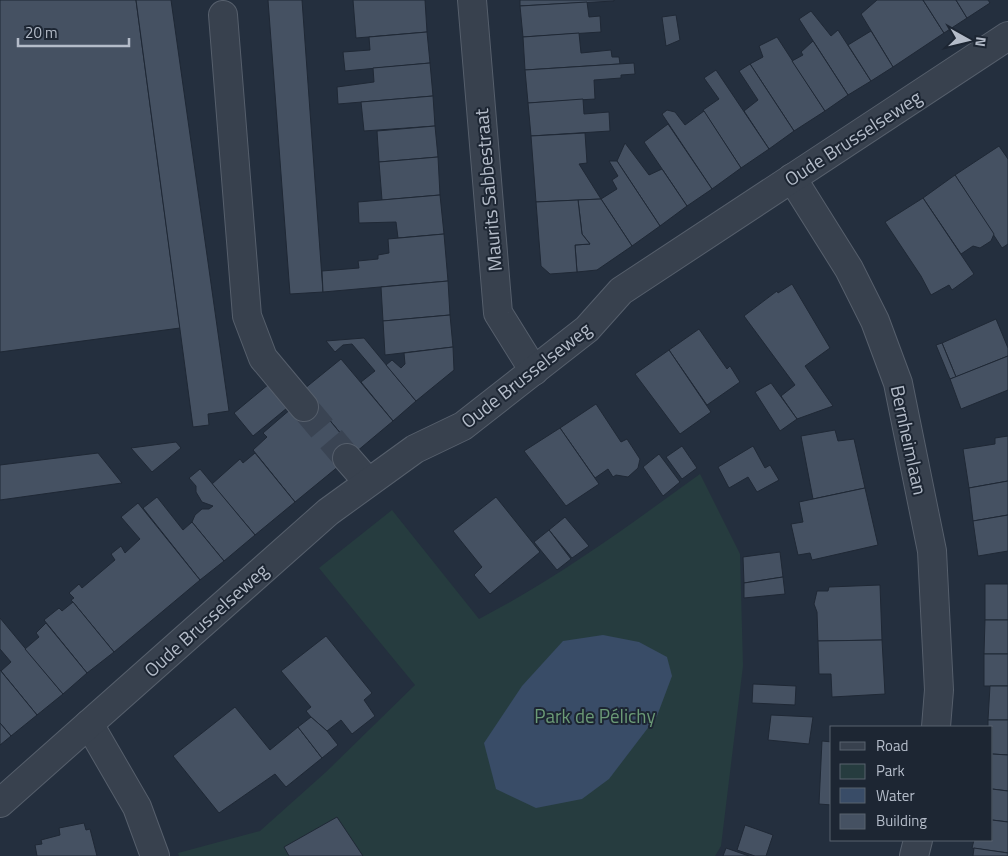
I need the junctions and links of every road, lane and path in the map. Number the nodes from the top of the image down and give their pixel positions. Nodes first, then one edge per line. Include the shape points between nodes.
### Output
1 (472, 0) edge
2 (223, 15) dead end
3 (1008, 36) edge
4 (792, 178) junction
5 (534, 371) junction
6 (304, 407) tunnel mouth
7 (348, 458) tunnel mouth
8 (368, 482) junction
9 (90, 724) junction
10 (936, 726) edge
11 (0, 803) edge
12 (918, 841) edge
13 (155, 856) edge
14 (914, 856) edge

1 - 5 street, Maurits Sabbestraat via 498,314
2 - 6 street via 247,316 263,358
3 - 4 street, Oude Brusselseweg
4 - 5 street, Oude Brusselseweg via 621,291 588,329
4 - 10 street, Bernheimlaan via 849,269 875,321 898,383 932,552 940,690
5 - 8 street, Oude Brusselseweg via 463,426 415,449
7 - 8 street
8 - 9 street, Oude Brusselseweg via 328,512
9 - 11 street, Oude Brusselseweg
9 - 13 street via 137,806
12 - 14 street

